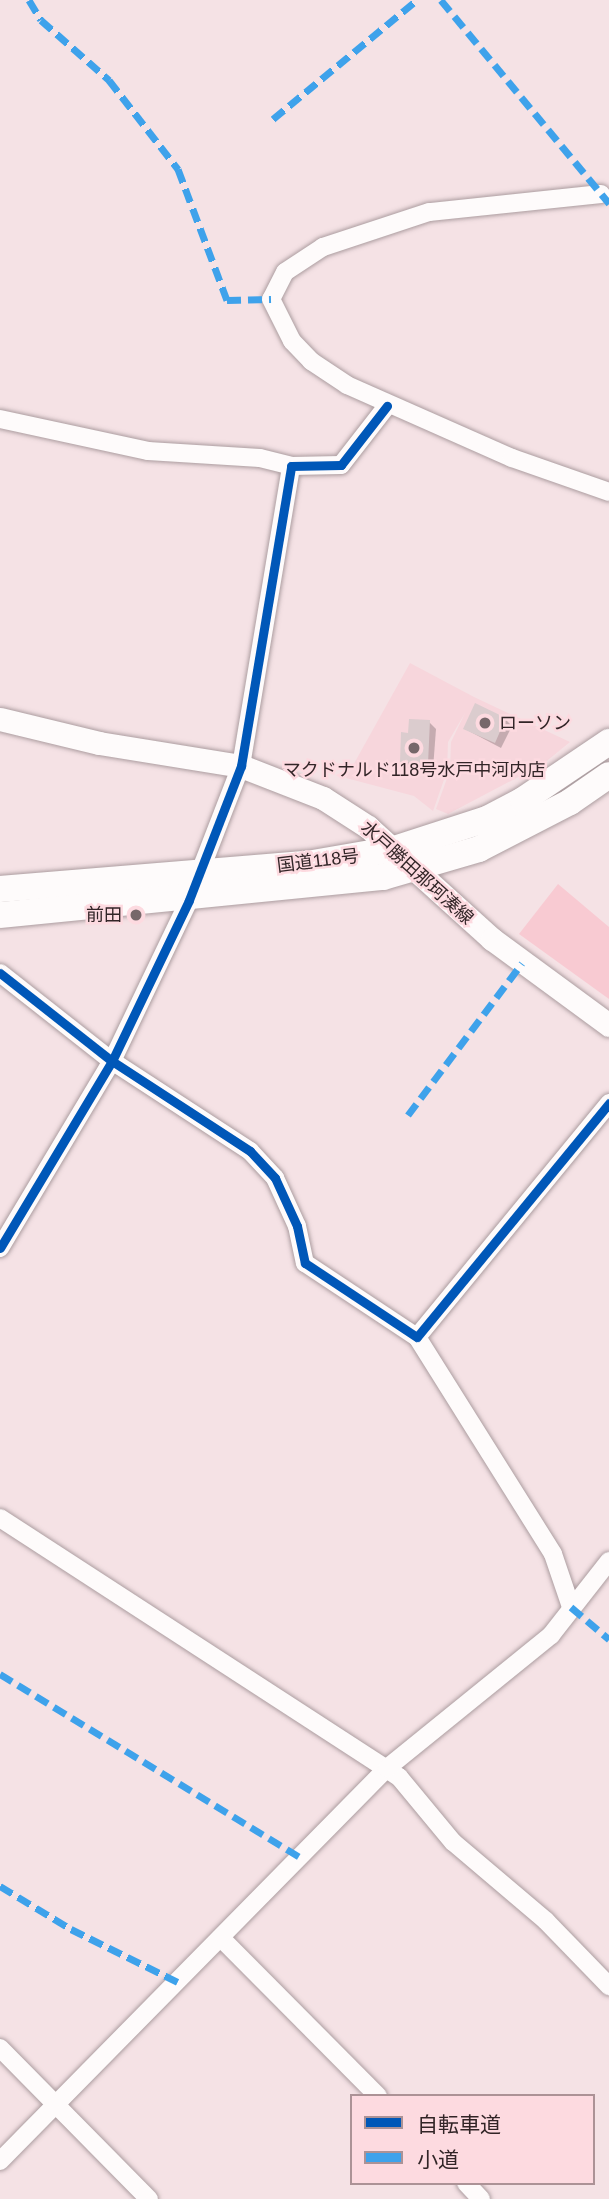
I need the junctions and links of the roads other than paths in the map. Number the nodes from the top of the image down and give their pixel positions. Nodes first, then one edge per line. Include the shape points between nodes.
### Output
1 (601, 194) dead end
2 (387, 406) junction
3 (0, 419) edge
4 (291, 466) junction
5 (609, 492) edge
6 (0, 719) edge
7 (609, 742) edge
8 (241, 766) junction
9 (609, 775) edge
10 (394, 849) junction
11 (415, 869) junction
12 (197, 874) junction
13 (0, 890) edge
14 (189, 900) junction
15 (0, 915) edge
16 (0, 973) edge
17 (609, 1025) edge
18 (112, 1062) junction
19 (609, 1103) edge
20 (0, 1248) edge
21 (417, 1337) junction
22 (0, 1518) edge
23 (609, 1561) edge
24 (571, 1606) junction
25 (387, 1768) junction
26 (221, 1938) junction
27 (609, 1986) edge
28 (0, 2048) edge
29 (376, 2094) edge
30 (57, 2105) junction
31 (0, 2161) edge
32 (468, 2185) edge
33 (149, 2199) edge
34 (481, 2199) edge

1 - 2 street via 429,212 323,247 285,272 271,299 292,341 338,379
2 - 4 street via 341,466
2 - 5 street
3 - 4 street via 148,451 260,458
4 - 8 street
6 - 8 main road, 水戸勝田那珂湊線 via 99,743
7 - 10 highway, 国道118号 via 523,800 487,818
8 - 10 main road, 水戸勝田那珂湊線 via 323,798
8 - 12 street
9 - 11 highway, 国道118号 via 519,831 461,856
10 - 11 main road, 水戸勝田那珂湊線
10 - 12 highway, 国道118号 via 307,864
11 - 14 highway, 国道118号 via 341,884
11 - 17 main road, 水戸勝田那珂湊線 via 492,939
12 - 13 highway, 国道118号
12 - 14 street
14 - 15 highway, 国道118号
14 - 18 street
16 - 18 street
18 - 20 street
18 - 21 street via 250,1151 275,1178 297,1226 305,1263
19 - 21 street
21 - 24 street via 553,1554
22 - 25 street
23 - 24 street
24 - 25 street via 551,1634
25 - 26 street
25 - 27 street via 453,1842 546,1921
26 - 29 street
26 - 30 street
28 - 30 street
30 - 31 street
30 - 33 street
32 - 34 street

